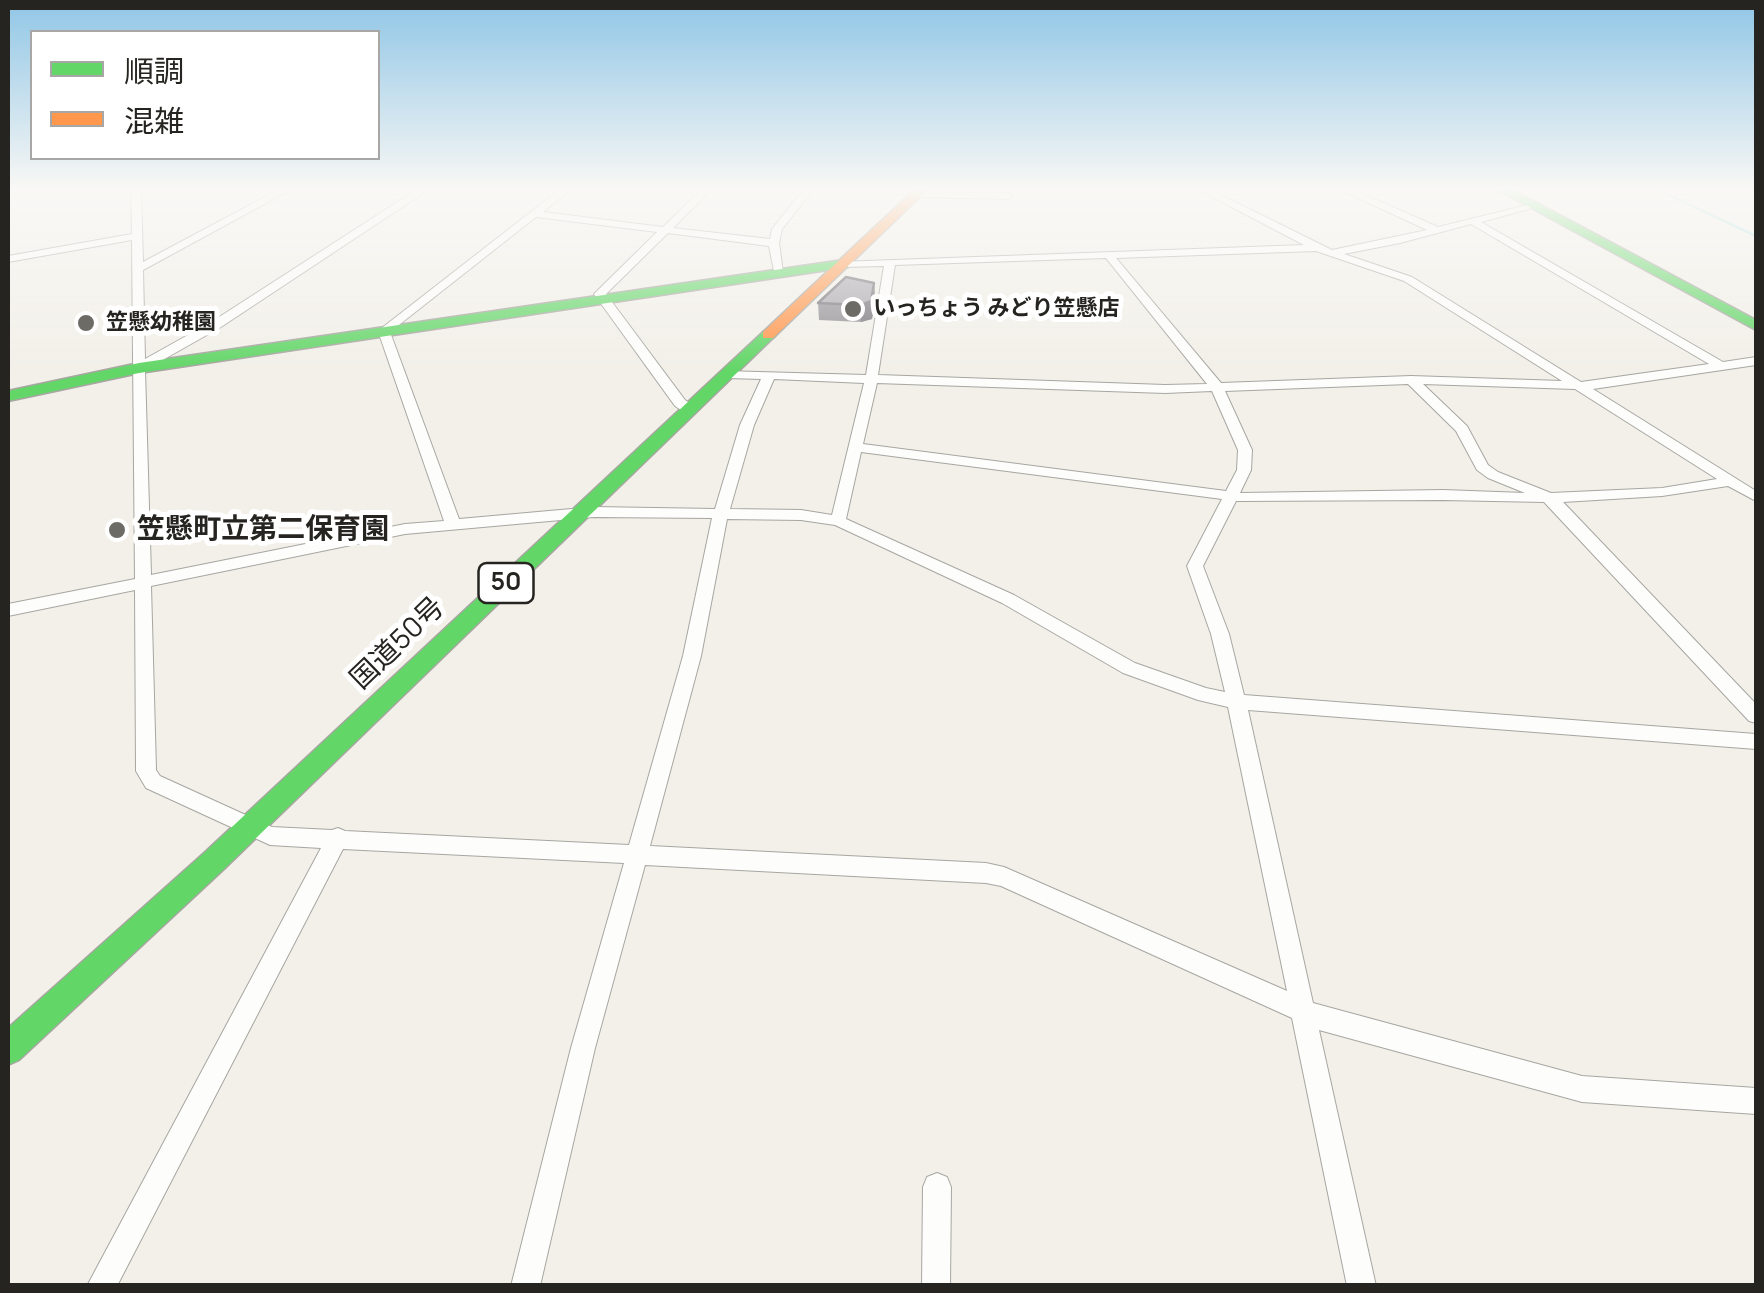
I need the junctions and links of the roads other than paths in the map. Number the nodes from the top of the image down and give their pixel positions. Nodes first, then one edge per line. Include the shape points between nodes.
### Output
1 (57, 250) edge
2 (138, 250) edge
3 (172, 250) edge
4 (330, 250) edge
5 (487, 250) edge
6 (646, 250) edge
7 (775, 250) edge
8 (857, 250) edge
9 (1256, 250) edge
10 (1322, 250) edge
11 (1348, 250) edge
12 (1523, 250) edge
13 (1620, 250) edge
14 (1627, 250) edge
15 (1331, 254) junction
16 (1110, 256) junction
17 (8, 259) edge
18 (890, 262) junction
19 (843, 264) junction
20 (139, 268) junction
21 (778, 271) junction
22 (601, 298) junction
23 (1756, 317) edge
24 (1756, 326) edge
25 (384, 331) junction
26 (1756, 361) edge
27 (1721, 366) junction
28 (139, 368) junction
29 (727, 374) junction
30 (768, 376) junction
31 (870, 380) junction
32 (1411, 380) junction
33 (1217, 386) junction
34 (1579, 386) junction
35 (8, 396) edge
36 (690, 409) junction
37 (857, 447) junction
38 (1732, 482) junction
39 (1229, 496) junction
40 (1756, 497) edge
41 (1550, 498) junction
42 (579, 513) junction
43 (721, 513) junction
44 (838, 521) junction
45 (451, 524) junction
46 (142, 585) junction
47 (8, 610) edge
48 (1235, 700) junction
49 (1756, 716) edge
50 (1756, 741) edge
51 (249, 828) junction
52 (338, 837) junction
53 (637, 853) junction
54 (90, 976) junction
55 (1303, 1012) junction
56 (8, 1049) edge
57 (8, 1068) edge
58 (1756, 1100) edge
59 (937, 1187) dead end
60 (101, 1286) edge
61 (525, 1286) edge
62 (936, 1286) edge
63 (1362, 1286) edge

1 - 17 street
2 - 20 street
3 - 20 street
4 - 28 street
5 - 25 street
6 - 22 street
7 - 21 street
8 - 19 main road, 国道50号 / 50
9 - 16 street
10 - 15 street
11 - 15 street
12 - 27 street
13 - 24 main road
14 - 23 main road
15 - 34 street via 1408,279
16 - 18 street
16 - 33 street
18 - 19 street
18 - 31 street
19 - 21 main road
19 - 29 main road, 国道50号 / 50
20 - 28 street
21 - 22 main road
22 - 25 main road
22 - 36 street
25 - 28 main road
25 - 45 street
26 - 27 street
27 - 34 street
28 - 35 main road
28 - 46 street
29 - 30 street
29 - 36 main road, 国道50号 / 50
30 - 31 street
30 - 43 street
31 - 33 street
31 - 37 street
32 - 33 street
32 - 34 street
32 - 41 street via 1462,429 1488,472
33 - 39 street via 1246,456
34 - 38 street
36 - 42 main road, 国道50号 / 50
37 - 39 street
37 - 44 street
38 - 40 street
38 - 41 street
39 - 41 street
39 - 48 street via 1195,566
41 - 49 street
42 - 43 street
42 - 45 street
42 - 51 main road, 国道50号 / 50
43 - 44 street
43 - 53 street via 692,656
44 - 48 street via 991,590 1140,673
45 - 46 street
46 - 47 street
46 - 51 street via 148,775
48 - 50 street
48 - 55 street
51 - 52 street via 270,836
51 - 54 main road, 国道50号 / 50
52 - 53 street
52 - 60 street
53 - 55 street via 1004,876
53 - 61 street
54 - 56 main road, 50
54 - 57 main road, 50
55 - 58 street via 1582,1090
55 - 63 street
59 - 62 street

